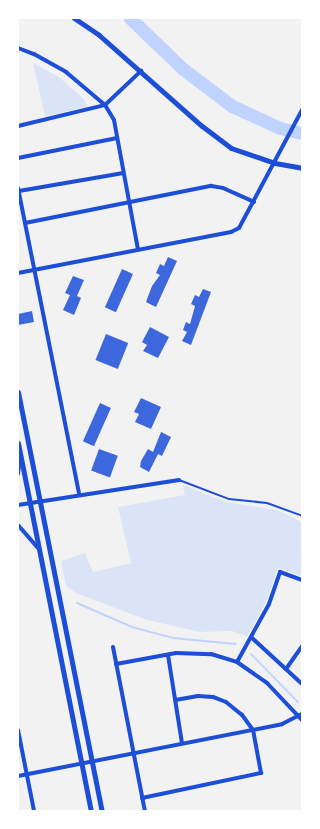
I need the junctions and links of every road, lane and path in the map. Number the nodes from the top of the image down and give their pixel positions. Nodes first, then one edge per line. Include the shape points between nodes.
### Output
1 (74, 18) edge
2 (18, 48) edge
3 (141, 71) junction
4 (105, 105) junction
5 (302, 110) edge
6 (18, 126) edge
7 (117, 138) junction
8 (18, 158) edge
9 (275, 163) junction
10 (302, 168) edge
11 (123, 172) junction
12 (18, 190) edge
13 (254, 202) junction
14 (130, 203) junction
15 (25, 223) junction
16 (138, 250) junction
17 (34, 270) junction
18 (18, 273) edge
19 (18, 392) edge
20 (18, 443) edge
21 (20, 452) junction
22 (18, 474) edge
23 (179, 480) joint
24 (79, 494) junction
25 (40, 501) junction
26 (30, 503) junction
27 (18, 505) edge
28 (302, 516) edge
29 (18, 525) edge
30 (40, 551) junction
31 (302, 580) edge
32 (252, 638) junction
33 (302, 646) edge
34 (113, 647) dead end
35 (168, 655) junction
36 (237, 662) junction
37 (116, 664) junction
38 (286, 669) junction
39 (302, 684) edge
40 (175, 700) junction
41 (302, 714) edge
42 (300, 719) edge
43 (18, 730) edge
44 (253, 730) junction
45 (182, 743) junction
46 (133, 753) junction
47 (92, 761) junction
48 (82, 763) junction
49 (27, 774) junction
50 (18, 776) edge
51 (142, 798) junction
52 (34, 811) edge
53 (91, 811) edge
54 (102, 811) edge
55 (145, 811) edge

1 - 3 street via 99,35
2 - 4 street via 66,72
3 - 4 street
3 - 9 street via 202,126 231,148
4 - 6 street
4 - 7 street via 114,120
5 - 9 street
7 - 8 street
7 - 11 street
9 - 10 street
9 - 13 street
11 - 12 street
11 - 14 street
12 - 15 street
13 - 14 street via 223,188 211,186
13 - 16 street via 243,223 231,232
14 - 15 street
14 - 16 street
15 - 17 street
16 - 17 street
17 - 18 street
17 - 24 street
19 - 25 street
20 - 21 street
21 - 22 street
21 - 26 street
23 - 24 street
23 - 28 lane via 229,499 267,503
24 - 25 street
25 - 26 street
25 - 47 street
26 - 27 street
26 - 30 street
29 - 30 street via 32,538
30 - 48 street
31 - 32 street via 280,572 269,604
32 - 36 street
32 - 38 street
33 - 38 street
34 - 37 street
35 - 36 street via 211,654
35 - 37 street
35 - 40 street
36 - 42 street via 267,684
37 - 46 street
38 - 39 street
40 - 44 street via 198,696 213,697 226,702 242,715
40 - 45 street
41 - 42 street
42 - 44 street
43 - 49 street
44 - 45 street
44 - 51 street via 261,774
45 - 46 street
46 - 47 street
46 - 51 street
47 - 48 street
47 - 54 street
48 - 49 street
48 - 53 street
49 - 50 street
49 - 52 street
51 - 55 street

